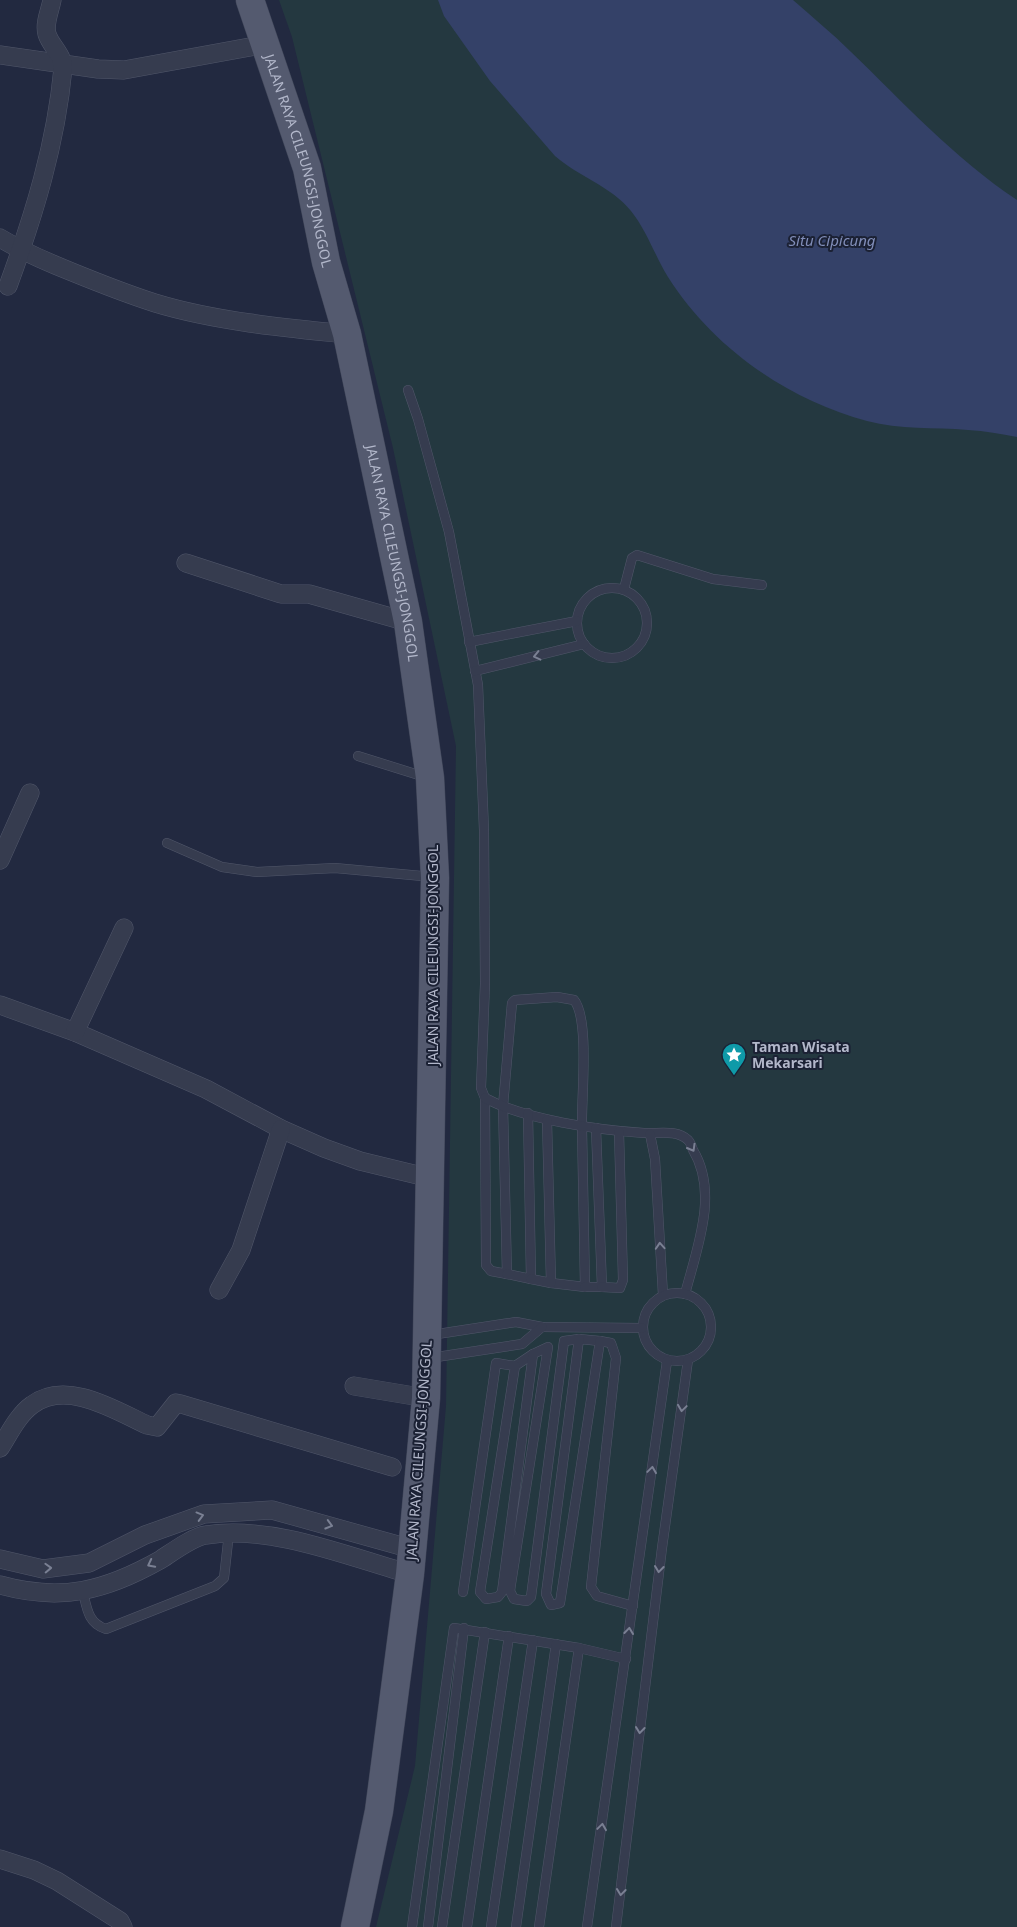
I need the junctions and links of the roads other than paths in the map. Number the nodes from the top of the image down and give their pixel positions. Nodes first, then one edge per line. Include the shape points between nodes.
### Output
1 (52, 0) edge
2 (250, 0) edge
3 (266, 44) junction
4 (0, 55) edge
5 (63, 64) junction
6 (0, 238) edge
7 (21, 251) junction
8 (8, 286) dead end
9 (347, 334) junction
10 (408, 390) dead end
11 (186, 564) dead end
12 (762, 585) dead end
13 (624, 589) junction
14 (577, 620) junction
15 (408, 622) junction
16 (469, 642) junction
17 (584, 644) junction
18 (475, 670) junction
19 (358, 756) dead end
20 (430, 778) junction
21 (30, 793) dead end
22 (168, 843) dead end
23 (0, 860) edge
24 (435, 878) junction
25 (124, 928) dead end
26 (0, 1005) edge
27 (75, 1032) junction
28 (485, 1098) junction
29 (503, 1106) junction
30 (528, 1114) junction
31 (547, 1120) junction
32 (582, 1124) junction
33 (596, 1128) junction
34 (281, 1129) junction
35 (619, 1132) junction
36 (650, 1134) junction
37 (430, 1178) junction
38 (506, 1274) junction
39 (532, 1278) junction
40 (551, 1283) junction
41 (602, 1286) junction
42 (585, 1287) junction
43 (220, 1290) dead end
44 (684, 1294) junction
45 (663, 1295) junction
46 (542, 1327) junction
47 (642, 1328) junction
48 (579, 1339) junction
49 (564, 1341) junction
50 (600, 1341) junction
51 (428, 1347) junction
52 (548, 1347) junction
53 (533, 1354) junction
54 (688, 1360) junction
55 (668, 1361) junction
56 (515, 1366) junction
57 (354, 1386) dead end
58 (426, 1398) junction
59 (0, 1448) edge
60 (392, 1467) dead end
61 (229, 1533) junction
62 (0, 1559) edge
63 (411, 1561) junction
64 (0, 1585) edge
65 (83, 1592) junction
66 (464, 1592) dead end
67 (633, 1606) junction
68 (464, 1628) junction
69 (485, 1632) junction
70 (509, 1636) junction
71 (533, 1640) junction
72 (556, 1644) junction
73 (579, 1648) junction
74 (626, 1659) junction
75 (0, 1859) edge
76 (123, 1927) edge
77 (355, 1927) edge
78 (412, 1927) edge
79 (428, 1927) edge
80 (442, 1927) edge
81 (467, 1927) edge
82 (491, 1927) edge
83 (516, 1927) edge
84 (539, 1927) edge
85 (588, 1927) edge
86 (616, 1927) edge

1 - 5 street via 47,35
2 - 3 main road, JALAN RAYA CILEUNGSI-JONGGOL
3 - 5 street via 124,70
3 - 9 main road, JALAN RAYA CILEUNGSI-JONGGOL via 307,168 326,262
4 - 5 street
5 - 7 street via 50,155
6 - 7 street
7 - 8 street
7 - 9 street via 98,283 182,310
9 - 15 main road, JALAN RAYA CILEUNGSI-JONGGOL
10 - 16 lane via 449,532
11 - 15 street via 281,594 309,594
12 - 13 lane via 712,579 636,555 632,558
13 - 14 lane via 607,588 592,594 582,605
13 - 17 lane via 638,598 646,614 646,633 641,644 627,655 609,659 597,655
14 - 16 lane
14 - 17 lane via 578,633
15 - 20 main road, JALAN RAYA CILEUNGSI-JONGGOL
16 - 18 lane
17 -> 18 lane
18 - 28 lane via 484,830 485,984 481,1088
19 - 20 lane
20 - 24 main road, JALAN RAYA CILEUNGSI-JONGGOL
21 - 23 street
22 - 24 lane via 222,867 257,872 335,868
24 - 37 main road, JALAN RAYA CILEUNGSI-JONGGOL
25 - 27 street
26 - 27 street
27 - 34 street via 206,1089
28 - 29 lane
28 - 38 lane via 486,1265 492,1271
29 - 30 lane
29 - 32 lane via 512,1003 515,1000 569,997 579,1009 583,1059
29 - 38 lane
30 - 31 lane
30 - 39 lane
31 - 32 lane
31 - 40 lane
32 - 33 lane
32 - 42 lane
33 - 35 lane
33 - 41 lane
34 - 37 street via 360,1161
34 - 43 street via 247,1235
35 - 36 lane
35 - 41 lane via 623,1280 620,1288
36 -> 44 lane via 668,1132 687,1140 702,1165 705,1177 704,1211
45 -> 36 lane via 655,1159
37 - 51 main road, JALAN RAYA CILEUNGSI-JONGGOL
38 - 39 lane
39 - 40 lane
40 - 42 lane
41 - 42 lane
44 - 45 lane
44 - 54 lane via 702,1304 710,1323 706,1344
45 - 47 lane via 646,1311
46 - 47 lane
46 - 51 lane via 516,1322 451,1334
46 - 51 lane via 522,1344
47 - 55 lane via 648,1346
48 - 49 lane
48 - 50 lane
48 - 50 lane via 546,1594 554,1605 562,1599
49 - 52 lane
49 - 52 lane via 531,1597 528,1601 516,1600 512,1597 511,1584
50 - 67 lane via 611,1343 616,1358 590,1587 597,1596
51 - 58 main road, JALAN RAYA CILEUNGSI-JONGGOL
52 - 53 lane
53 - 56 lane
53 - 56 lane via 502,1592 498,1597 486,1599 480,1592
54 - 55 lane
54 -> 86 lane
67 -> 55 lane
56 - 66 lane via 496,1363
57 - 58 street
58 - 63 main road, JALAN RAYA CILEUNGSI-JONGGOL
59 - 60 street via 31,1405 50,1396 66,1396 81,1397 157,1427 176,1403 181,1404
61 - 63 street via 279,1536
61 -> 65 street via 204,1535 148,1567
61 - 65 lane via 224,1578 215,1586 106,1629 95,1626 88,1615
62 -> 63 street via 43,1569 89,1564 145,1535 204,1514 272,1510
63 - 77 main road, JALAN RAYA CILEUNGSI-JONGGOL via 379,1811
64 - 65 street via 42,1594
74 -> 67 lane
68 - 69 lane
68 - 78 lane via 453,1629
68 - 79 lane
69 - 70 lane
69 - 80 lane
70 - 71 lane
70 - 81 lane
71 - 72 lane
71 - 82 lane
72 - 73 lane
72 - 83 lane
73 - 74 lane
73 - 84 lane
85 -> 74 lane
75 - 76 street via 57,1881 120,1921

